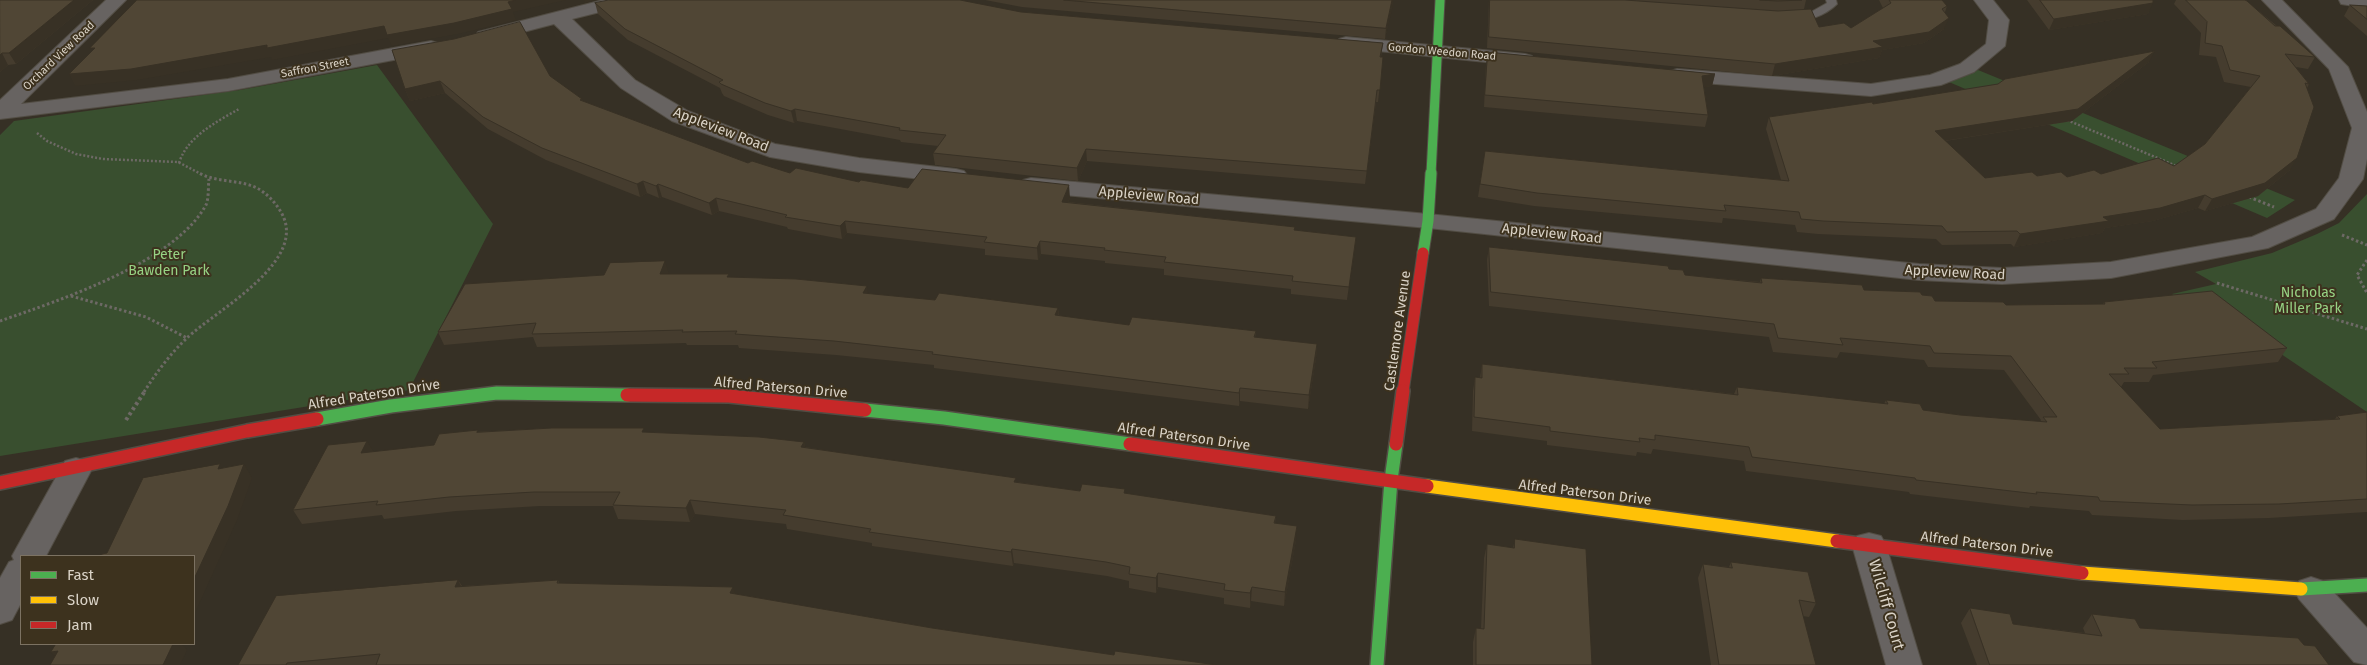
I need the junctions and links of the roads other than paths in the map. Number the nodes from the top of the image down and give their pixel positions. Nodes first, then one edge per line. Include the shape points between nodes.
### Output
1 (117, 0) edge
2 (625, 0) edge
3 (1440, 0) edge
4 (1831, 0) edge
5 (1983, 0) edge
6 (2271, 0) edge
7 (2348, 0) edge
8 (2367, 2) edge
9 (1785, 17) edge
10 (559, 18) junction
11 (1329, 42) edge
12 (1436, 51) junction
13 (1541, 61) edge
14 (1658, 73) edge
15 (0, 113) edge
16 (977, 179) edge
17 (1007, 182) edge
18 (1428, 221) junction
19 (76, 469) junction
20 (1392, 480) junction
21 (0, 484) edge
22 (1869, 545) junction
23 (30, 555) edge
24 (20, 573) edge
25 (2367, 585) edge
26 (2311, 590) junction
27 (0, 610) edge
28 (2367, 652) edge
29 (1377, 665) edge
30 (1904, 665) edge

1 - 15 street, Orchard View Road
2 - 10 street, Saffron Street
3 - 12 street, Castlemore Avenue
4 - 9 lane via 1832,4 1813,15
5 - 14 street via 1999,20 1996,46 1967,68 1934,81 1871,90
6 - 18 street, Appleview Road via 2338,67 2363,128 2351,179 2325,214 2258,243 2120,268 2002,276 1919,272
7 - 8 street
10 - 15 street, Saffron Street via 458,42 228,85
10 - 16 street, Appleview Road via 628,84 680,116 770,150 859,165
11 - 12 street, Gordon Weedon Road
12 - 13 street, Gordon Weedon Road
12 - 18 street, Castlemore Avenue
17 - 18 street, Appleview Road
18 - 20 street, Castlemore Avenue
19 - 20 street, Alfred Paterson Drive via 247,431 391,406 496,393 729,396 944,418
19 - 21 street, Alfred Paterson Drive
19 - 23 street
20 - 22 street, Alfred Paterson Drive via 1452,491
20 - 29 street, Castlemore Avenue
22 - 26 street, Alfred Paterson Drive via 2115,576
22 - 30 street, Wilcliff Court
24 - 27 street
25 - 26 street, Alfred Paterson Drive
26 - 28 street

